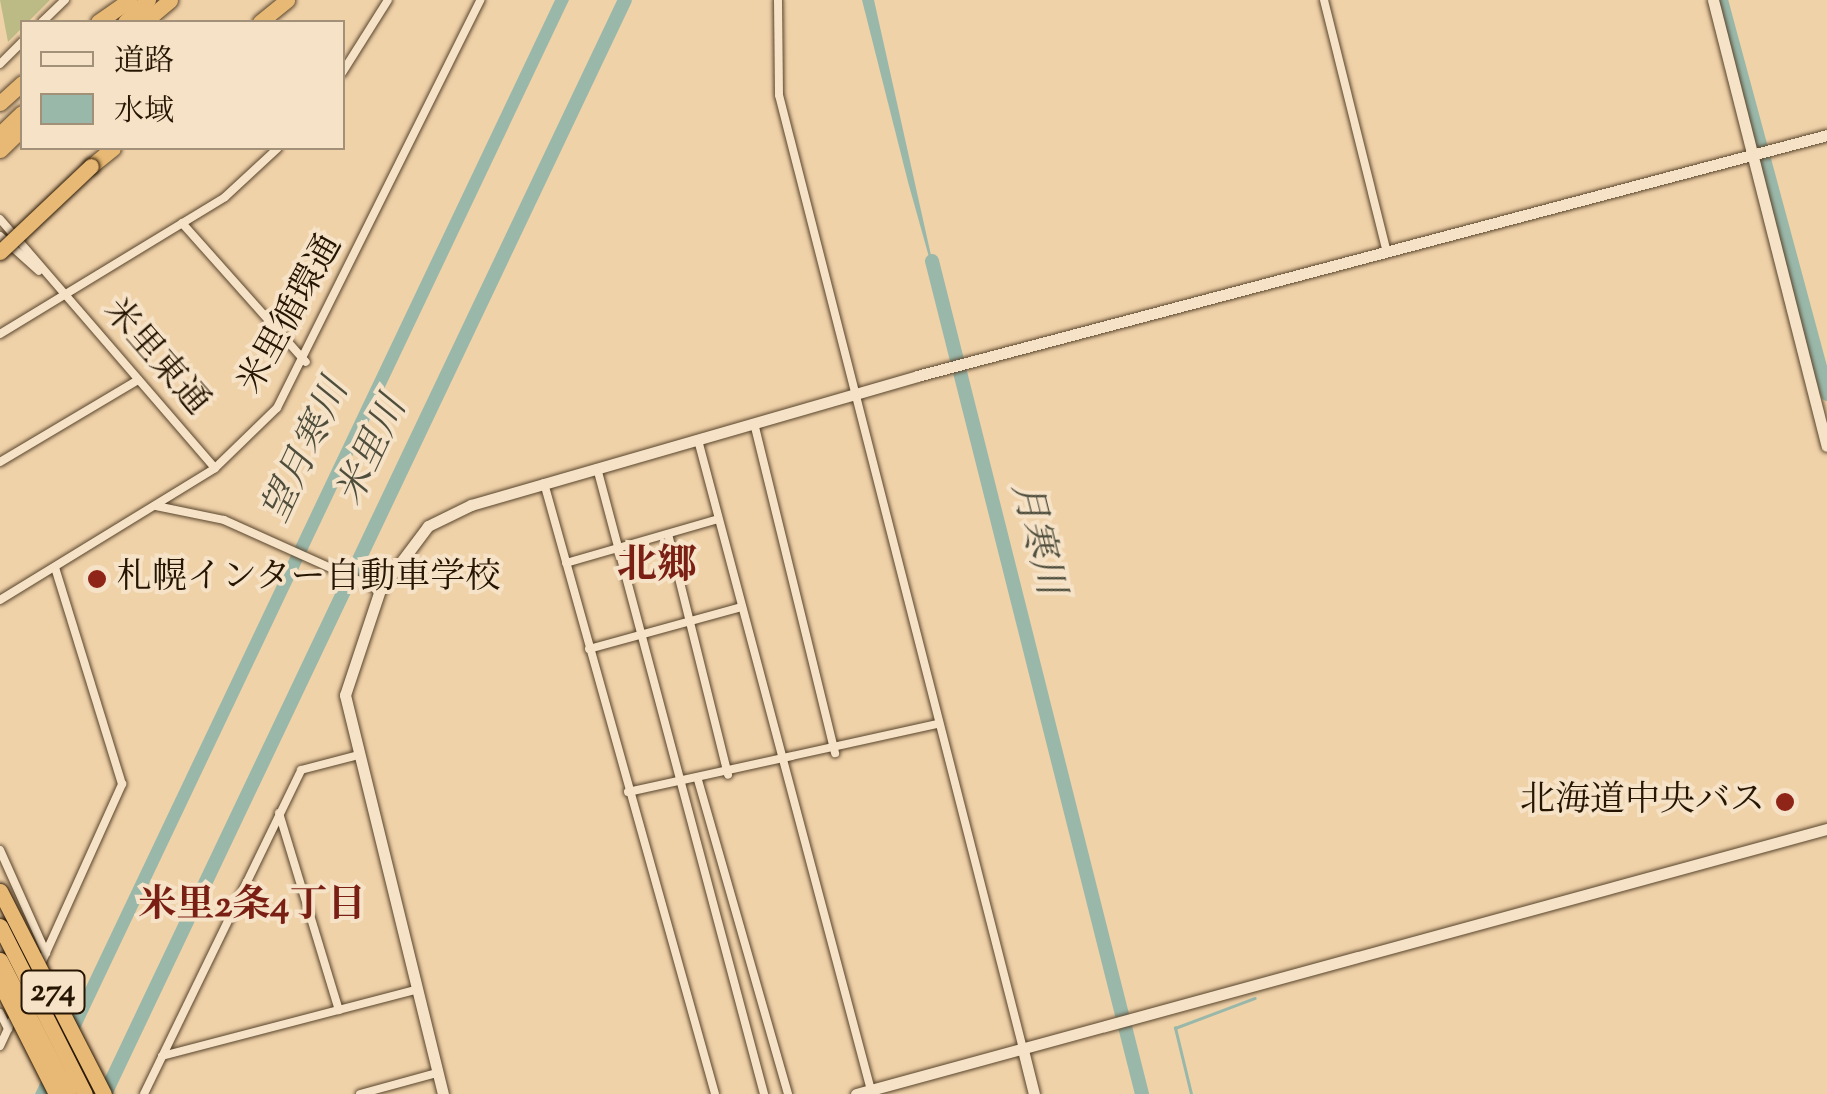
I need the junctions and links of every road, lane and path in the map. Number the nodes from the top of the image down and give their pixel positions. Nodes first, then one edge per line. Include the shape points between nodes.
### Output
1 (65, 0) edge
2 (130, 0) edge
3 (148, 0) edge
4 (170, 0) edge
5 (287, 0) edge
6 (388, 0) edge
7 (480, 0) edge
8 (778, 0) edge
9 (1324, 0) edge
10 (1712, 0) edge
11 (44, 20) edge
12 (101, 20) edge
13 (128, 20) edge
14 (146, 20) edge
15 (262, 20) edge
16 (0, 48) edge
17 (4, 60) edge
18 (345, 68) edge
19 (20, 85) edge
20 (0, 102) edge
21 (20, 115) edge
22 (20, 131) edge
23 (0, 134) edge
24 (1827, 135) edge
25 (0, 150) edge
26 (111, 150) edge
27 (276, 150) edge
28 (1755, 154) junction
29 (86, 170) junction
30 (0, 219) edge
31 (182, 223) junction
32 (0, 238) edge
33 (0, 252) edge
34 (1386, 252) junction
35 (54, 284) junction
36 (64, 295) junction
37 (0, 334) edge
38 (306, 362) junction
39 (138, 380) junction
40 (858, 393) junction
41 (754, 423) junction
42 (698, 440) junction
43 (1827, 446) edge
44 (0, 462) edge
45 (215, 468) junction
46 (598, 468) junction
47 (544, 484) junction
48 (156, 506) junction
49 (715, 520) junction
50 (668, 534) junction
51 (619, 547) junction
52 (566, 562) junction
53 (56, 568) junction
54 (380, 590) junction
55 (0, 600) edge
56 (738, 608) junction
57 (690, 622) junction
58 (638, 636) junction
59 (589, 649) junction
60 (938, 724) junction
61 (835, 753) junction
62 (355, 756) junction
63 (780, 766) junction
64 (728, 775) junction
65 (698, 780) junction
66 (678, 783) junction
67 (628, 792) junction
68 (279, 813) junction
69 (1827, 828) edge
70 (0, 850) edge
71 (0, 891) edge
72 (0, 926) edge
73 (46, 953) junction
74 (0, 960) edge
75 (0, 983) edge
76 (416, 990) junction
77 (339, 1010) junction
78 (0, 1013) edge
79 (8, 1029) junction
80 (0, 1046) edge
81 (1023, 1050) junction
82 (162, 1056) junction
83 (437, 1073) junction
84 (870, 1090) junction
85 (56, 1094) edge
86 (69, 1094) edge
87 (85, 1094) edge
88 (104, 1094) edge
89 (144, 1094) edge
90 (360, 1094) edge
91 (442, 1094) edge
92 (715, 1094) edge
93 (764, 1094) edge
94 (788, 1094) edge
95 (856, 1094) edge
96 (1034, 1094) edge

1 - 11 street
2 - 12 highway
3 - 13 highway
4 - 14 highway
5 - 15 highway
6 - 18 street
7 - 38 street, 米里循環通
8 - 40 street via 779,95
9 - 34 street
10 - 28 street
16 - 17 street
19 - 20 highway
21 - 23 highway
22 - 25 highway
24 - 28 street
26 - 29 highway
27 - 31 street via 244,184
28 - 34 street
28 - 43 street
29 - 32 highway, bridge
29 - 33 highway, bridge
30 - 35 street, 米里東通
31 - 36 street
31 - 38 street
32 - 35 street, 米里東通
34 - 40 street
35 - 36 street, 米里東通
36 - 37 street
36 - 39 street, 米里東通
38 - 45 street, 米里循環通 via 277,408
39 - 44 street
39 - 45 street, 米里東通
40 - 41 street
40 - 60 street
41 - 42 street
41 - 61 street
42 - 46 street
42 - 49 street
45 - 48 street, 米里循環通
46 - 47 street
46 - 51 street
47 - 52 street
47 - 54 street via 428,526
48 - 53 street, 米里循環通
48 - 54 street via 272,539
49 - 50 street
49 - 56 street
50 - 51 street
50 - 57 street
51 - 52 street
51 - 58 street
52 - 59 street
53 - 55 street, 米里循環通
53 - 73 street via 122,784
54 - 62 street via 345,695
56 - 57 street
56 - 63 street
57 - 58 street
57 - 64 street
58 - 59 street
58 - 66 street
59 - 67 street
60 - 61 street
60 - 81 street
61 - 63 street
62 - 68 street via 301,770
62 - 76 street
63 - 64 street
63 - 84 street
64 - 65 street
65 - 66 street
65 - 94 street
66 - 67 street
66 - 93 street
67 - 92 street
68 - 77 street via 288,820
68 - 82 street
69 - 81 street
70 - 73 street
71 - 88 highway, 274, bridge
72 - 87 highway, bridge
73 - 79 street
74 - 86 highway, bridge
75 - 85 highway, 274, bridge
76 - 77 street
76 - 83 street
77 - 82 street
78 - 79 street
79 - 80 street
81 - 84 street
81 - 96 street
82 - 89 street
83 - 90 street
83 - 91 street
84 - 95 street

